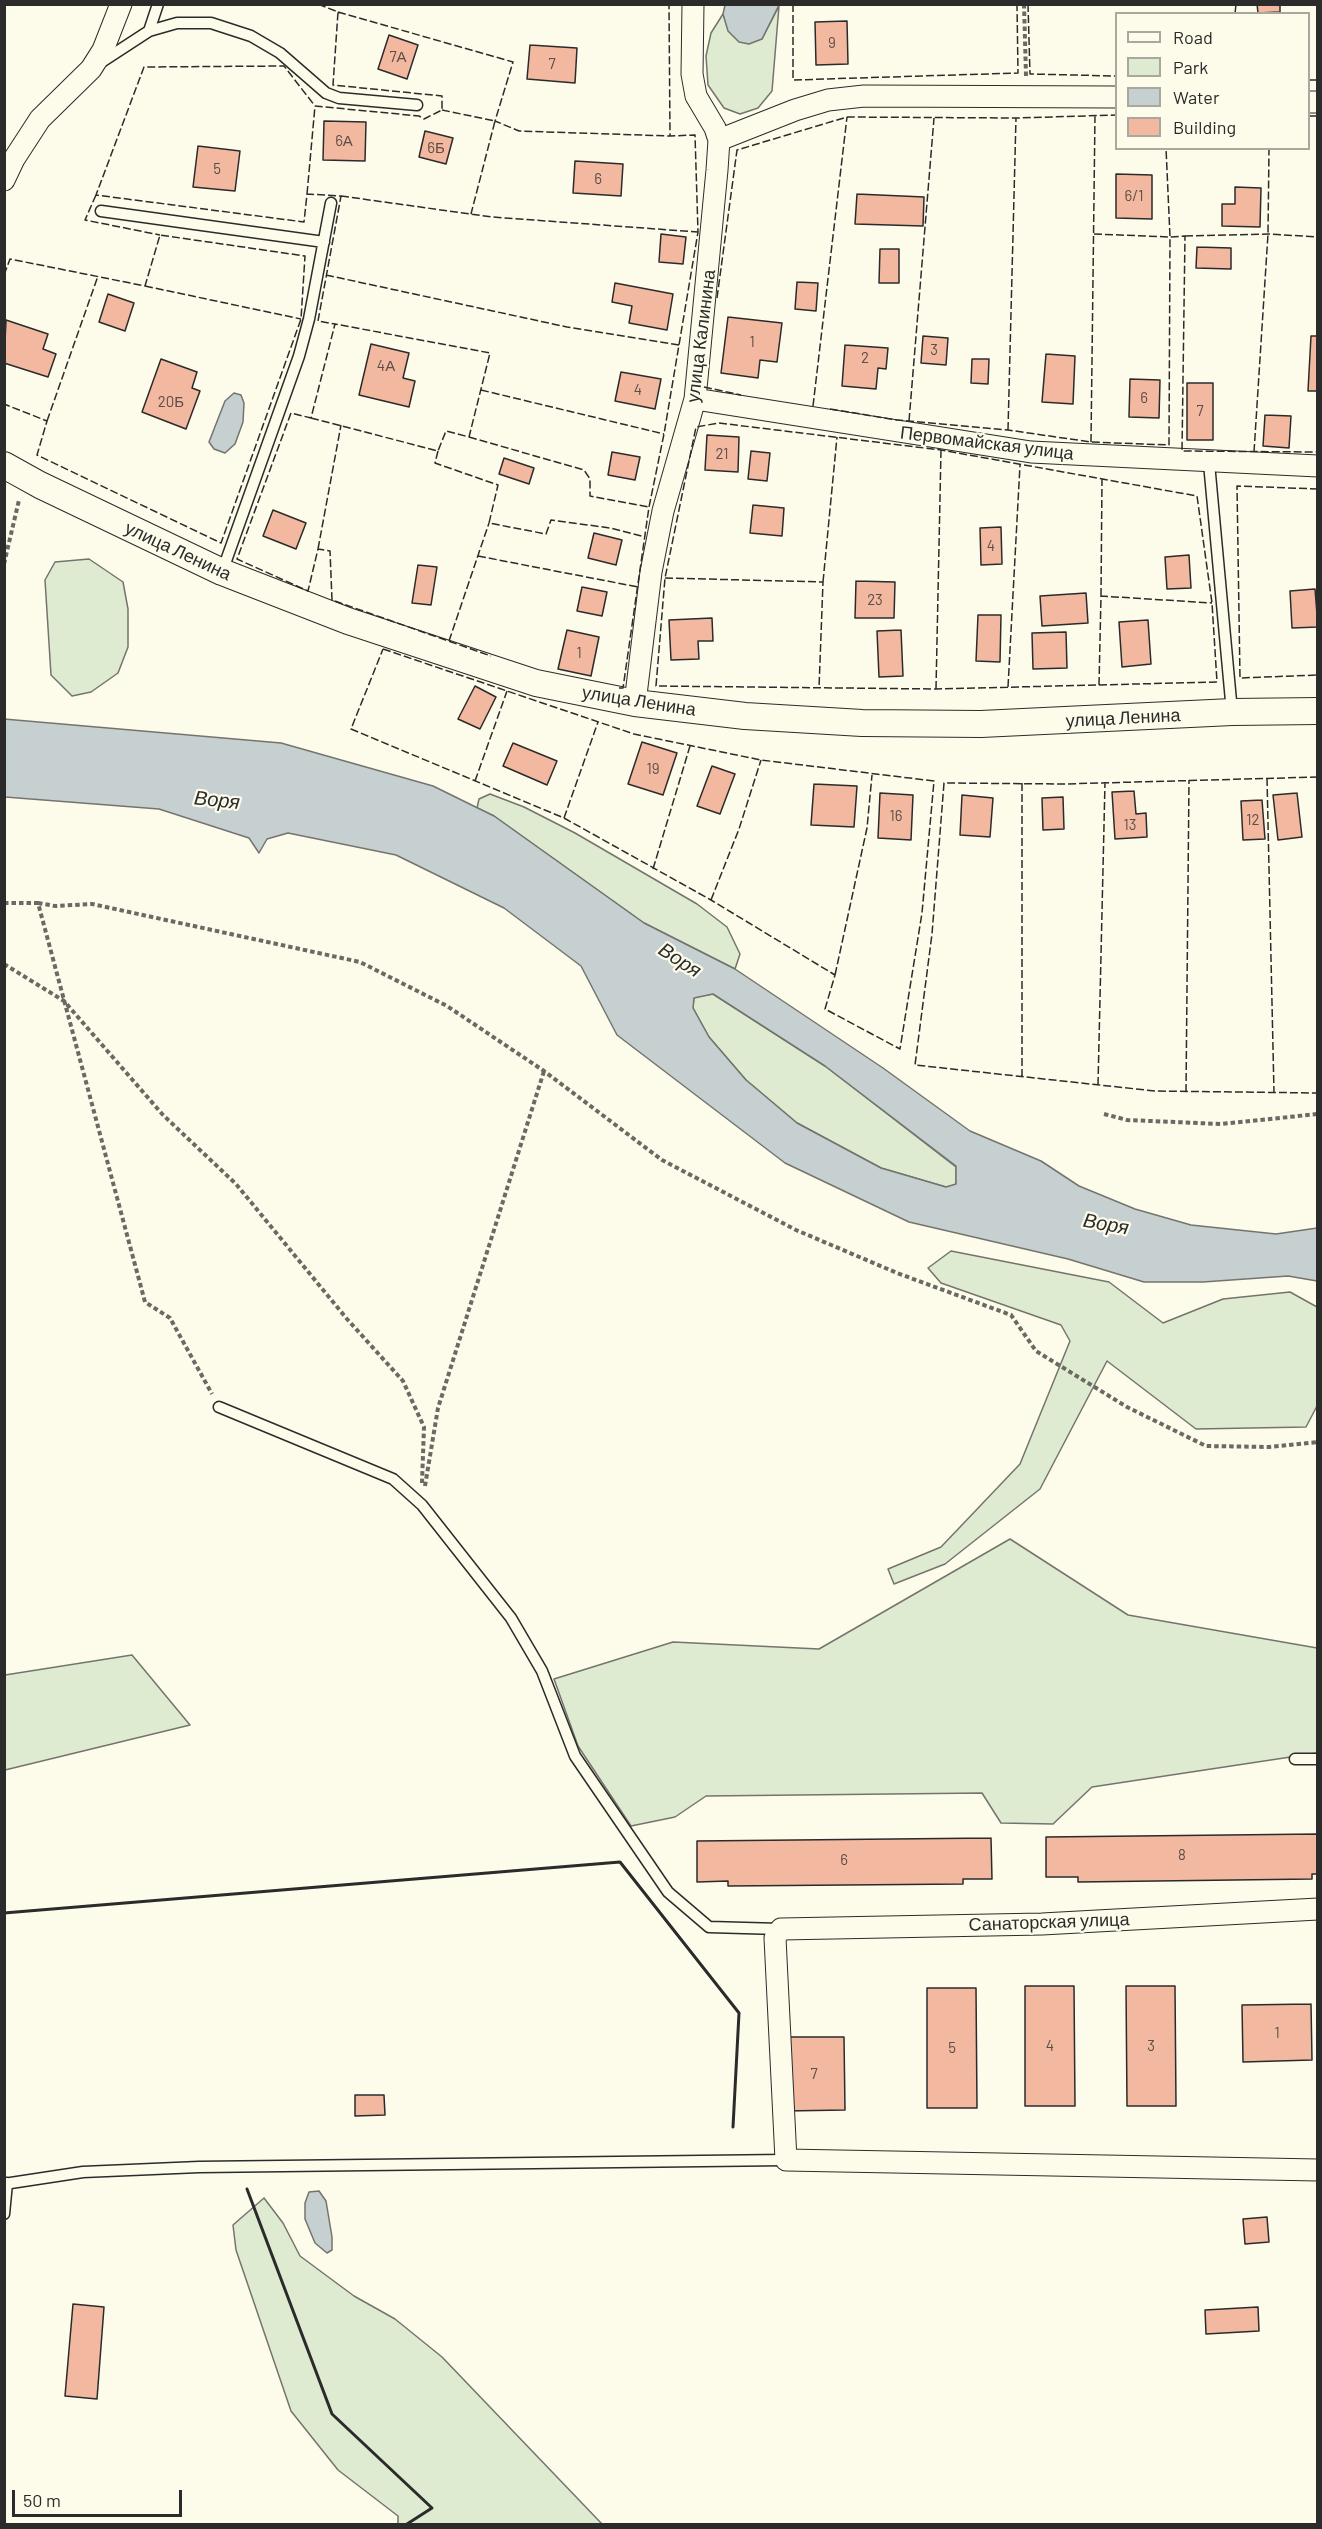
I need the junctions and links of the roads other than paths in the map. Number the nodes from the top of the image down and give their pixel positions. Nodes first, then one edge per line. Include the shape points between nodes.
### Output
1 (121, 4) edge
2 (158, 4) edge
3 (693, 4) edge
4 (149, 31) junction
5 (91, 69) junction
6 (1115, 97) edge
7 (417, 105) dead end
8 (719, 140) junction
9 (4, 180) edge
10 (331, 203) dead end
11 (102, 211) dead end
12 (324, 242) junction
13 (695, 399) junction
14 (1209, 463) junction
15 (1317, 466) edge
16 (15, 470) edge
17 (222, 572) junction
18 (635, 703) junction
19 (1317, 711) edge
20 (1232, 712) junction
21 (219, 1407) road end
22 (1295, 1759) dead end
23 (1317, 1759) edge
24 (1317, 1909) edge
25 (781, 1929) junction
26 (786, 2160) junction
27 (1317, 2170) edge
28 (6, 2184) edge
29 (4, 2214) edge

1 - 5 street via 104,50
2 - 4 lane
3 - 8 street via 692,74 696,96
4 - 5 lane
4 - 7 lane via 177,22 232,29 280,53 326,93 339,98
5 - 9 street via 40,119
6 - 8 street via 864,96 828,100 795,110
8 - 13 street, улица Калинина
10 - 12 lane
11 - 12 lane
12 - 17 lane via 299,356
13 - 14 street, Первомайская улица via 1031,452
13 - 18 street, улица Калинина via 663,511 651,572
14 - 15 street, Первомайская улица
14 - 20 lane
16 - 17 street, улица Ленина
17 - 18 street, улица Ленина via 432,651 536,682
18 - 20 street, улица Ленина via 745,716 862,723 993,724
19 - 20 street, улица Ленина
21 - 25 lane via 393,1479 422,1504 511,1618 542,1671 574,1756 668,1892 709,1927
22 - 23 lane
24 - 25 street, Санаторская улица via 1042,1924
25 - 26 street via 775,1938
26 - 27 street
26 - 28 lane via 199,2167 82,2172
28 - 29 lane

